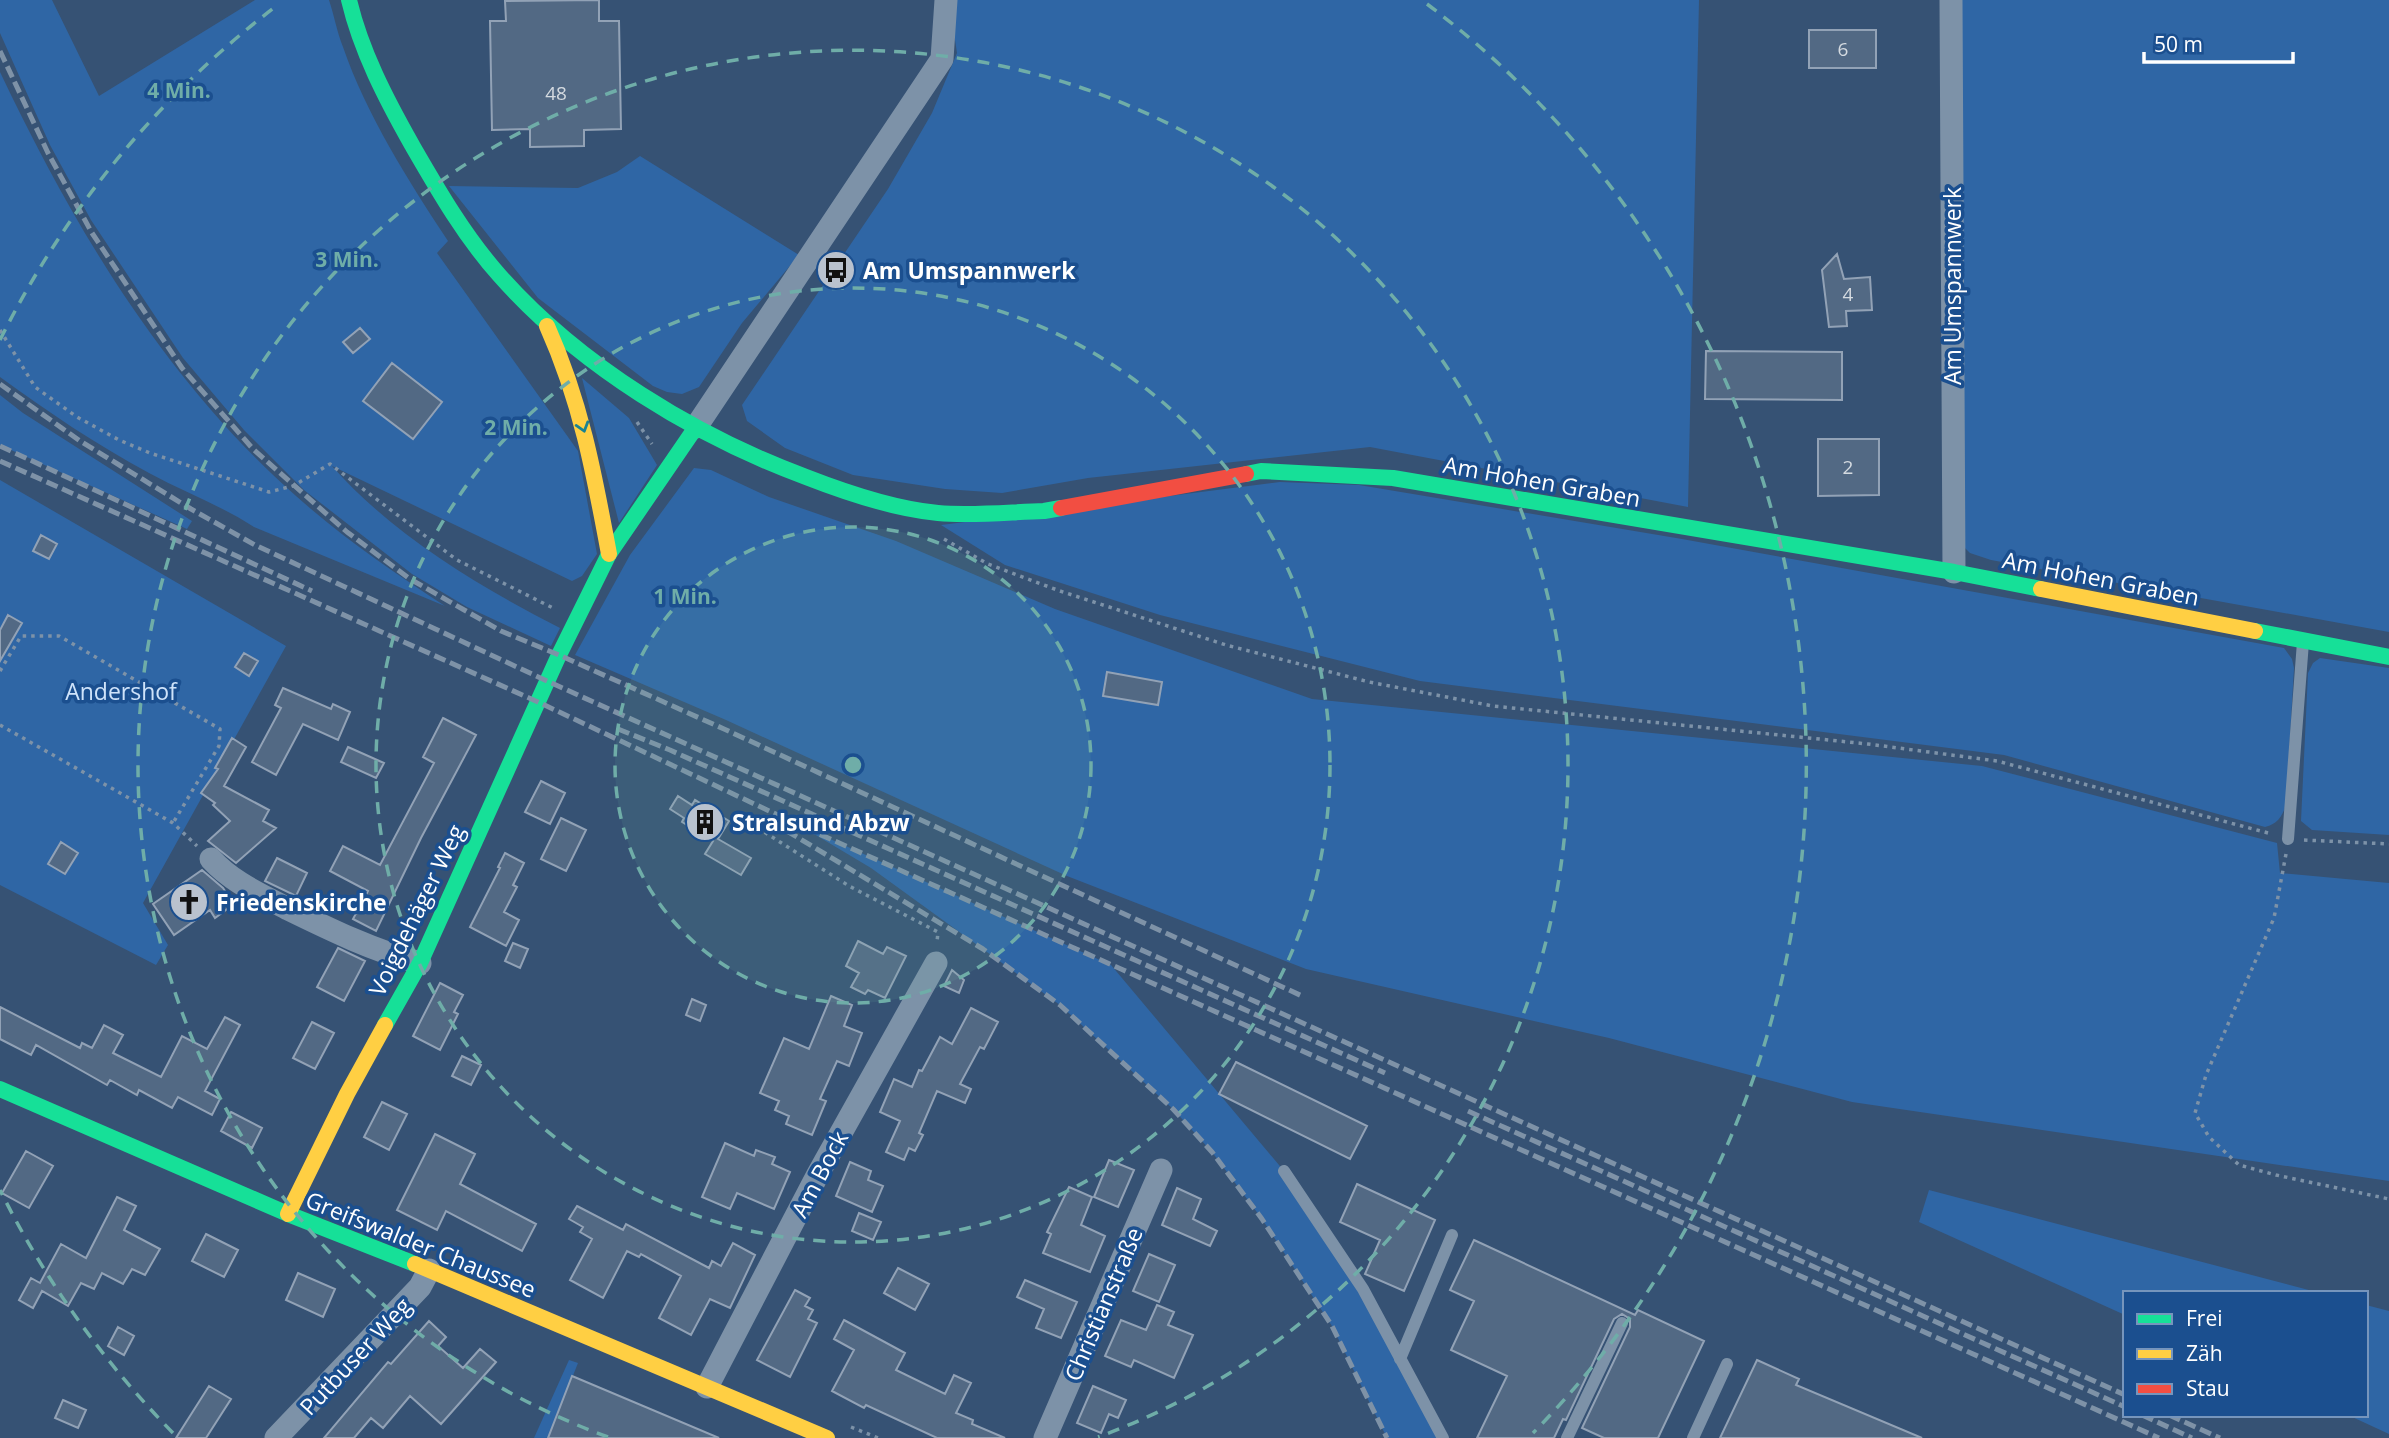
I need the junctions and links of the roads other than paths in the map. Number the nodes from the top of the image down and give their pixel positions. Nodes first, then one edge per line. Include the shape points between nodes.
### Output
1 (349, 0) edge
2 (946, 0) edge
3 (1951, 0) edge
4 (544, 321) junction
5 (696, 427) junction
6 (609, 554) junction
7 (1954, 572) junction
8 (2304, 642) junction
9 (2389, 657) edge
10 (2288, 839) road end
11 (211, 859) road end
12 (420, 963) junction
13 (936, 963) road end
14 (0, 1089) edge
15 (1161, 1170) dead end
16 (1284, 1171) dead end
17 (288, 1214) junction
18 (1452, 1235) dead end
19 (429, 1270) junction
20 (1622, 1324) dead end
21 (1400, 1359) junction
22 (1727, 1364) dead end
23 (707, 1387) junction
24 (1570, 1437) edge
25 (276, 1438) edge
26 (827, 1438) edge
27 (1045, 1438) edge
28 (1443, 1438) edge
29 (1693, 1438) edge

1 - 4 street via 389,104 440,194 499,275
2 - 5 street via 942,58
3 - 7 street, Am Umspannwerk
4 - 5 street via 620,381
4 -> 6 street via 563,362 590,447
5 - 6 street, Voigdehäger Weg
5 - 7 street, Am Hohen Graben via 775,466 859,498 938,513 1044,511 1261,471 1330,473 1393,478
6 - 12 street, Voigdehäger Weg
7 - 8 street, Am Hohen Graben
8 - 9 street, Am Hohen Graben
8 - 10 lane
11 - 12 street via 240,884 326,928
12 - 17 street, Voigdehäger Weg via 346,1094
13 - 23 street, Am Bock via 818,1174
14 - 17 street, Greifswalder Chaussee
15 - 27 street, Christianstraße
16 - 21 lane via 1363,1289
17 - 19 street, Greifswalder Chaussee
18 - 21 lane
19 - 23 street, Greifswalder Chaussee
19 - 25 street, Putbuser Weg via 420,1287
20 - 24 lane
21 - 28 lane
22 - 29 lane
23 - 26 street, Greifswalder Chaussee

